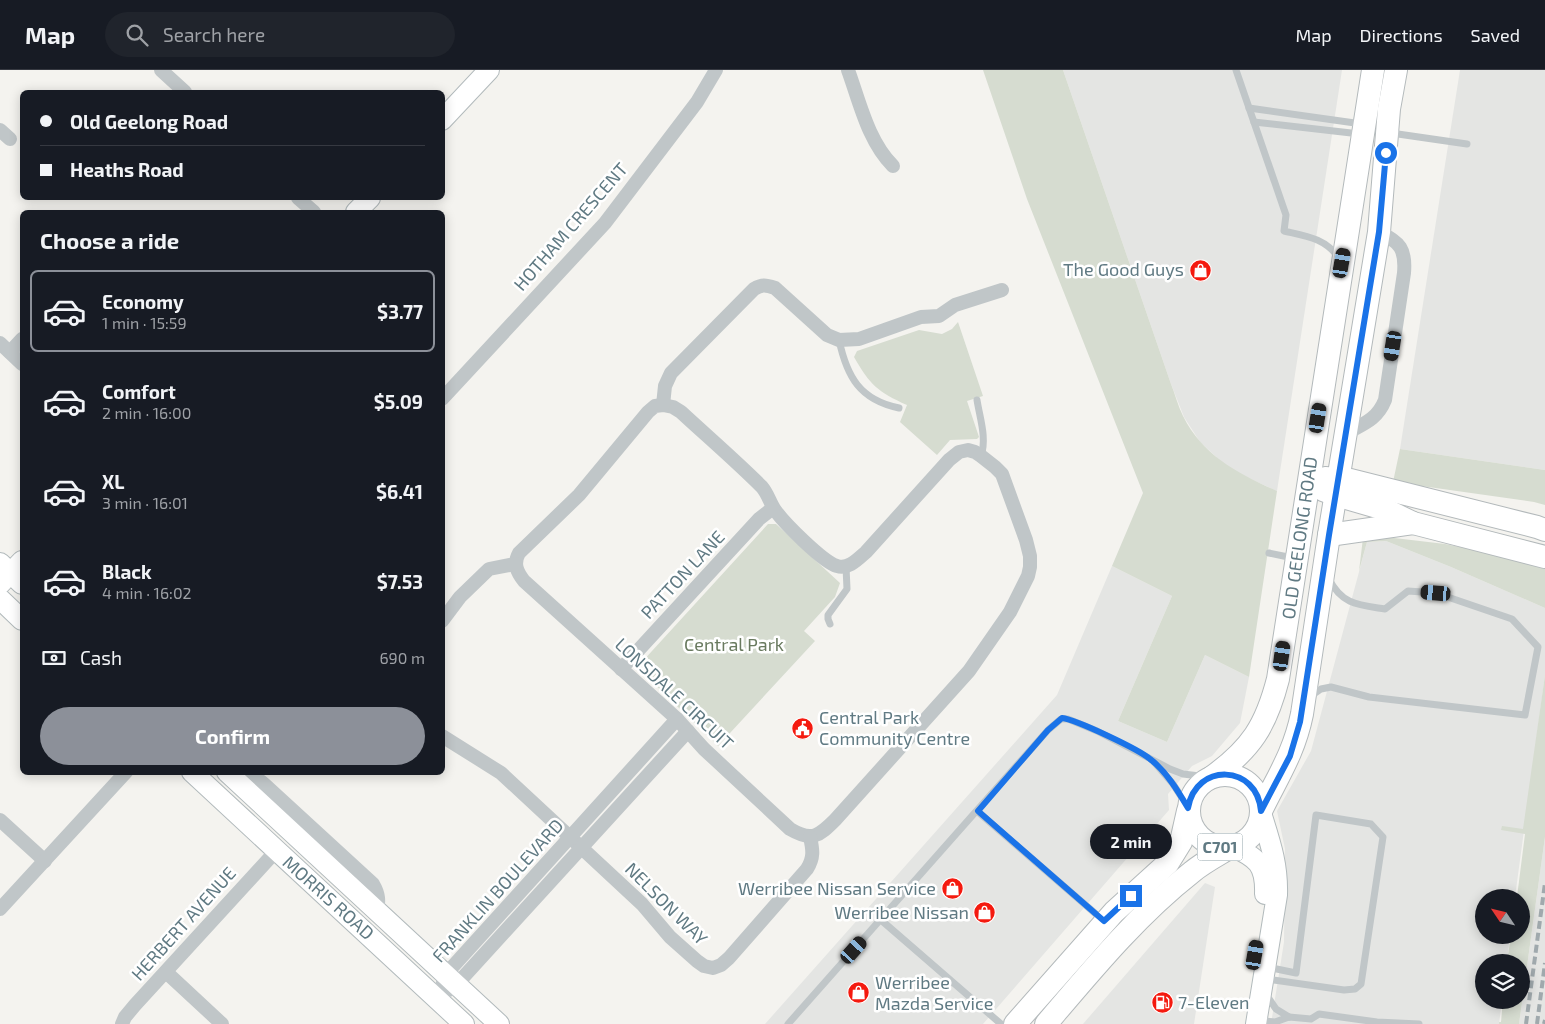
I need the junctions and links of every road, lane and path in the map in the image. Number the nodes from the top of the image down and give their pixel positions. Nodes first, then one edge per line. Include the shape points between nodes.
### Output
1 (161, 70) edge
2 (489, 70) edge
3 (716, 70) edge
4 (848, 70) edge
5 (1236, 70) edge
6 (1373, 70) edge
7 (1396, 70) edge
8 (183, 90) edge
9 (1249, 108) junction
10 (445, 117) edge
11 (1254, 122) junction
12 (1374, 131) junction
13 (1467, 144) dead end
14 (893, 166) dead end
15 (300, 200) edge
16 (368, 200) edge
17 (312, 210) edge
18 (358, 210) edge
19 (1379, 232) junction
20 (1342, 263) junction
21 (1002, 290) dead end
22 (20, 339) edge
23 (839, 340) junction
24 (5, 348) edge
25 (20, 362) edge
26 (445, 396) edge
27 (977, 400) dead end
28 (663, 404) junction
29 (899, 408) dead end
30 (1345, 434) junction
31 (981, 456) junction
32 (1309, 482) junction
33 (1337, 487) junction
34 (774, 508) junction
35 (1413, 523) junction
36 (1545, 530) edge
37 (1329, 535) junction
38 (1269, 554) dead end
39 (1545, 557) edge
40 (1297, 559) junction
41 (515, 564) junction
42 (1324, 564) junction
43 (846, 567) junction
44 (13, 576) edge
45 (4, 602) edge
46 (445, 617) edge
47 (20, 618) edge
48 (830, 624) dead end
49 (621, 669) junction
50 (1302, 714) junction
51 (677, 719) junction
52 (688, 732) junction
53 (445, 738) edge
54 (1150, 758) junction
55 (123, 775) edge
56 (195, 775) edge
57 (230, 775) edge
58 (1211, 777) junction
59 (608, 795) junction
60 (620, 806) junction
61 (1188, 810) junction
62 (978, 811) junction
63 (1261, 812) junction
64 (0, 820) edge
65 (810, 837) junction
66 (576, 842) junction
67 (1231, 846) junction
68 (276, 851) junction
69 (45, 861) junction
70 (508, 906) junction
71 (0, 909) edge
72 (518, 916) junction
73 (881, 920) junction
74 (1104, 921) junction
75 (166, 972) junction
76 (1261, 976) junction
77 (451, 979) junction
78 (438, 998) junction
79 (1289, 1017) junction
80 (1259, 1021) edge
81 (122, 1024) edge
82 (222, 1024) edge
83 (464, 1024) edge
84 (499, 1024) edge
85 (788, 1024) edge
86 (1001, 1024) edge
87 (1015, 1024) edge
88 (1046, 1024) edge
89 (1419, 1024) edge

1 - 8 street
2 - 10 street
3 - 26 street, HOTHAM CRESCENT via 698,102 604,223
4 - 14 street via 874,142
5 - 9 lane
6 - 12 main road, OLD GEELONG ROAD / C701
7 - 12 main road, OLD GEELONG ROAD / C701 via 1390,108
9 - 11 lane
9 - 12 lane
11 - 12 lane via 1350,134
11 - 20 lane via 1286,215 1284,231 1322,241
12 - 13 lane
12 - 19 main road, OLD GEELONG ROAD / C701
12 - 20 main road, OLD GEELONG ROAD / C701
15 - 17 street
16 - 18 street
19 - 30 main road, OLD GEELONG ROAD / C701
19 - 30 street via 1396,242 1405,258 1385,400 1374,418
20 - 32 main road, OLD GEELONG ROAD / C701
21 - 23 street via 955,305 939,316 921,317 859,339
22 - 24 street
23 - 28 street via 827,335 775,288 760,285 671,373 665,386
23 - 29 lane via 842,356 855,383 881,404
24 - 25 street
27 - 31 lane via 984,438
28 - 34 street via 681,412 764,489
28 - 41 street via 648,412 579,494 518,553
30 - 33 main road, OLD GEELONG ROAD / C701
31 - 43 street via 968,450 949,460 866,552
31 - 65 street via 1002,474 1008,489 1030,556 1028,576 1010,612 969,671 835,820 823,832
32 - 33 main road
32 - 40 main road, OLD GEELONG ROAD / C701
33 - 35 main road
33 - 36 main road
33 - 37 main road, OLD GEELONG ROAD / C701
34 - 43 street via 830,564
34 - 49 street, PATTON LANE via 759,519
35 - 37 main road
35 - 39 main road
37 - 42 main road, OLD GEELONG ROAD / C701
38 - 40 lane
40 - 58 main road, OLD GEELONG ROAD / C701 via 1273,699 1249,744
41 - 46 street via 489,569
41 - 49 street, LONSDALE CIRCUIT via 524,581
42 - 50 main road, OLD GEELONG ROAD / C701
42 - 50 lane via 1332,584 1345,599 1385,609 1408,591 1436,593 1512,619 1538,647 1525,716 1369,697 1331,687 1311,696
43 - 48 lane via 847,590 828,615
44 - 45 street
45 - 47 street
49 - 51 street, LONSDALE CIRCUIT
50 - 63 main road, OLD GEELONG ROAD / C701 via 1290,756
51 - 52 street, LONSDALE CIRCUIT
51 - 59 street, FRANKLIN BOULEVARD
52 - 60 street, FRANKLIN BOULEVARD
52 - 65 street, LONSDALE CIRCUIT via 790,829
53 - 66 street via 501,773
54 - 58 lane via 1183,774
54 - 61 lane via 1173,784
54 - 62 lane via 1062,718
55 - 69 street
56 - 68 street, MORRIS ROAD
57 - 77 street, MORRIS ROAD
58 - 61 main road, C701 via 1192,794
58 - 63 main road via 1229,774 1246,781 1257,794
59 - 60 street
59 - 66 street, FRANKLIN BOULEVARD
60 - 66 street, FRANKLIN BOULEVARD
61 - 67 main road, C701 via 1193,829 1201,839 1218,846
61 - 74 main road, C701 via 1181,842 1173,856
62 - 73 lane
62 - 74 lane
63 - 67 main road, C701 via 1252,835
63 - 76 street via 1277,877 1277,895
64 - 69 street
65 - 66 street, NELSON WAY via 813,852 807,869 729,958 713,968 704,966 670,937 642,904
66 - 70 street, FRANKLIN BOULEVARD
66 - 72 street, FRANKLIN BOULEVARD
67 - 76 street via 1256,860 1263,869 1266,894
67 - 88 main road, C701 via 1194,870 1156,904
68 - 75 street, HERBERT AVENUE
68 - 78 street, MORRIS ROAD
69 - 71 street
70 - 72 street
70 - 77 street, FRANKLIN BOULEVARD
72 - 77 street, FRANKLIN BOULEVARD
73 - 85 lane
73 - 86 lane
74 - 87 main road, C701
75 - 81 street, HERBERT AVENUE
75 - 82 street
76 - 76 lane via 1296,973 1316,815 1371,824 1383,837 1362,984 1355,989 1344,990
76 - 79 lane via 1276,1010
76 - 80 street
77 - 78 street, FRANKLIN BOULEVARD
77 - 84 street, MORRIS ROAD
78 - 83 street, MORRIS ROAD
79 - 80 lane
79 - 89 lane via 1311,1018 1319,1014

